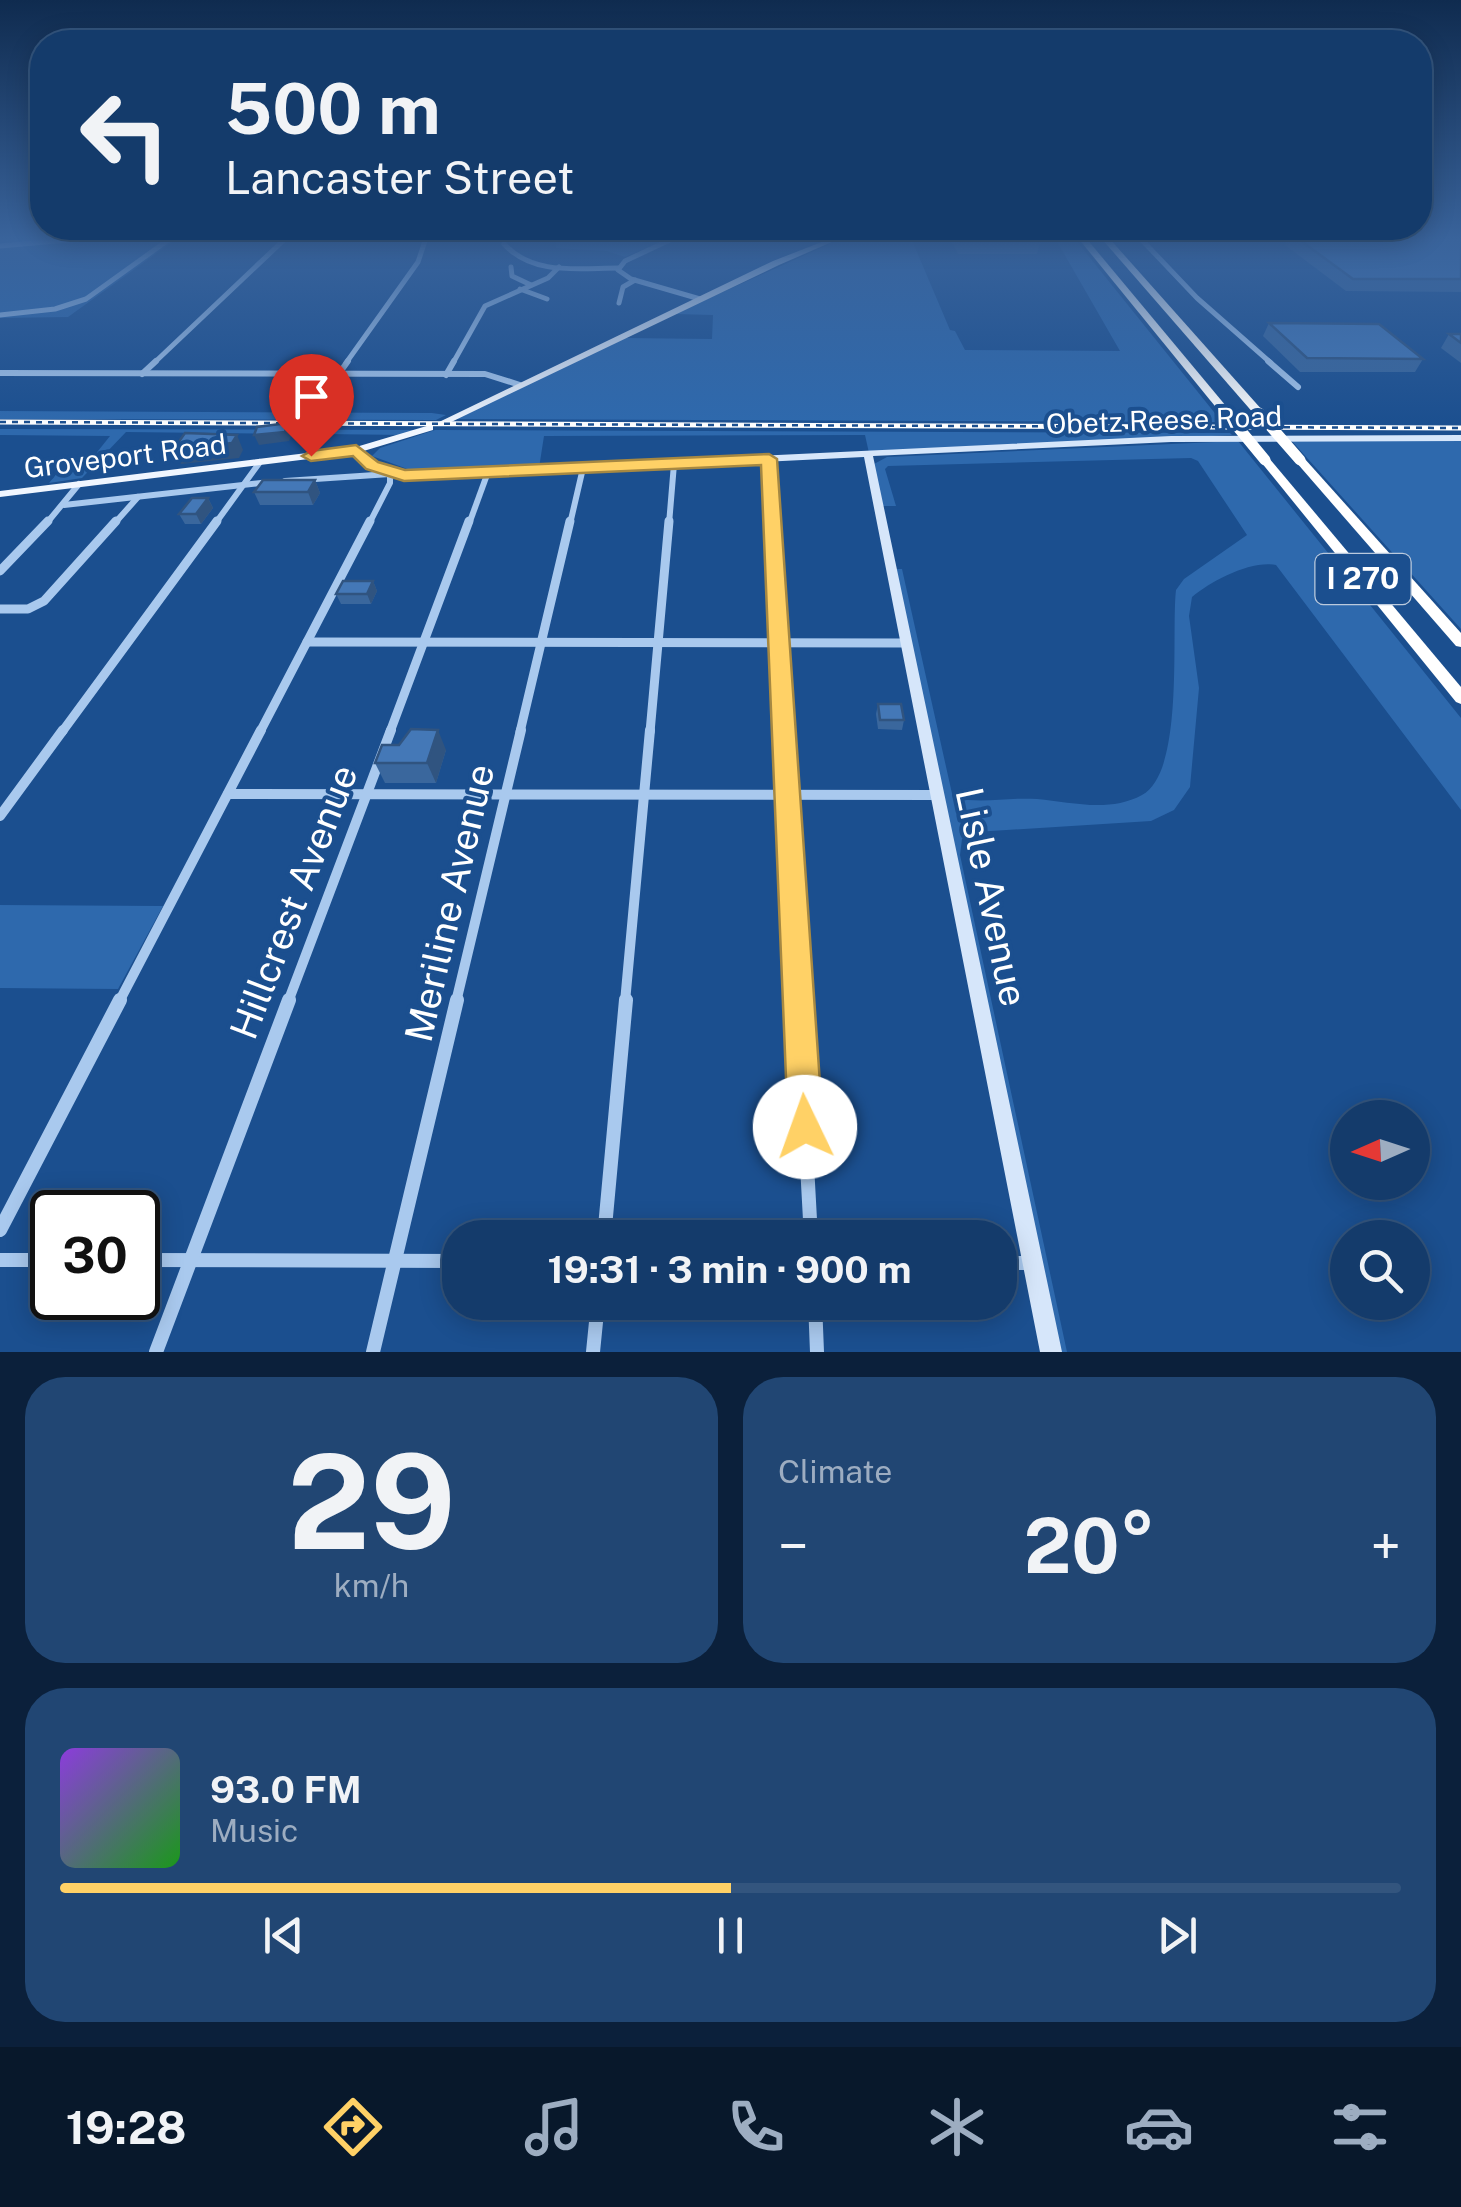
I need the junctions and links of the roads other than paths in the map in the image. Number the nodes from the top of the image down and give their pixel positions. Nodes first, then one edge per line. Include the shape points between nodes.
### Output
1 (78, 301) edge
2 (219, 301) edge
3 (390, 301) edge
4 (492, 301) edge
5 (696, 301) edge
6 (1134, 301) edge
7 (1160, 301) edge
8 (1201, 301) edge
9 (0, 315) edge
10 (0, 373) edge
11 (142, 374) junction
12 (338, 374) junction
13 (446, 374) junction
14 (520, 386) junction
15 (1298, 387) dead end
16 (442, 423) dead end
17 (430, 428) dead end
18 (1461, 438) edge
19 (356, 450) junction
20 (868, 455) junction
21 (769, 459) junction
22 (260, 462) junction
23 (674, 464) junction
24 (582, 468) junction
25 (488, 472) junction
26 (390, 474) junction
27 (79, 484) junction
28 (244, 484) junction
29 (0, 494) edge
30 (138, 497) junction
31 (64, 505) junction
32 (0, 570) edge
33 (0, 608) edge
34 (308, 642) junction
35 (424, 642) junction
36 (1461, 642) edge
37 (542, 643) junction
38 (660, 643) junction
39 (778, 643) junction
40 (907, 643) junction
41 (1461, 698) edge
42 (367, 793) junction
43 (228, 794) junction
44 (506, 794) junction
45 (645, 794) junction
46 (788, 794) junction
47 (937, 795) junction
48 (0, 816) edge
49 (606, 1220) edge
50 (810, 1220) edge
51 (0, 1230) edge
52 (0, 1260) edge
53 (30, 1260) edge
54 (160, 1260) edge
55 (190, 1260) junction
56 (395, 1261) junction
57 (442, 1261) edge
58 (1017, 1262) edge
59 (1033, 1262) junction
60 (596, 1320) edge
61 (816, 1320) edge
62 (156, 1352) edge
63 (373, 1352) edge
64 (593, 1352) edge
65 (818, 1352) edge
66 (1051, 1352) edge

1 - 9 street
2 - 11 street
3 - 12 street
4 - 13 street
5 - 14 main road
6 - 41 highway, I 270, bridge
7 - 36 highway, I 270, bridge
8 - 15 street
10 - 11 street
11 - 12 street
12 - 13 street
13 - 14 street via 494,375
14 - 16 main road
17 - 19 main road, Groveport Road
18 - 20 street, Obetz Reese Road via 1201,438
19 - 22 main road, Groveport Road
19 - 26 street
20 - 21 street, Obetz Reese Road
20 - 40 street, Lisle Avenue
21 - 23 street, Obetz Reese Road
21 - 39 street
22 - 27 main road, Groveport Road
22 - 28 street
23 - 24 street, Obetz Reese Road
23 - 38 street
24 - 25 street, Obetz Reese Road
24 - 37 street, Meriline Avenue
25 - 26 street, Obetz Reese Road
25 - 35 street, Hillcrest Avenue
26 - 28 street
26 - 34 street
27 - 29 main road, Groveport Road
27 - 31 street
28 - 30 street
28 - 48 street
30 - 31 street
30 - 33 street via 44,601 28,609
31 - 32 street
34 - 35 street
34 - 43 street
35 - 37 street
35 - 42 street, Hillcrest Avenue
37 - 38 street
37 - 44 street, Meriline Avenue
38 - 39 street
38 - 45 street
39 - 40 street
39 - 46 street
40 - 47 street, Lisle Avenue
42 - 43 street
42 - 44 street
42 - 55 street, Hillcrest Avenue
43 - 51 street
44 - 45 street
44 - 56 street, Meriline Avenue
45 - 46 street
45 - 49 street
46 - 47 street
46 - 50 street
47 - 59 street, Lisle Avenue
52 - 53 street
54 - 55 street
55 - 56 street
55 - 62 street, Hillcrest Avenue
56 - 57 street
56 - 63 street, Meriline Avenue
58 - 59 street
59 - 66 street, Lisle Avenue
60 - 64 street
61 - 65 street

